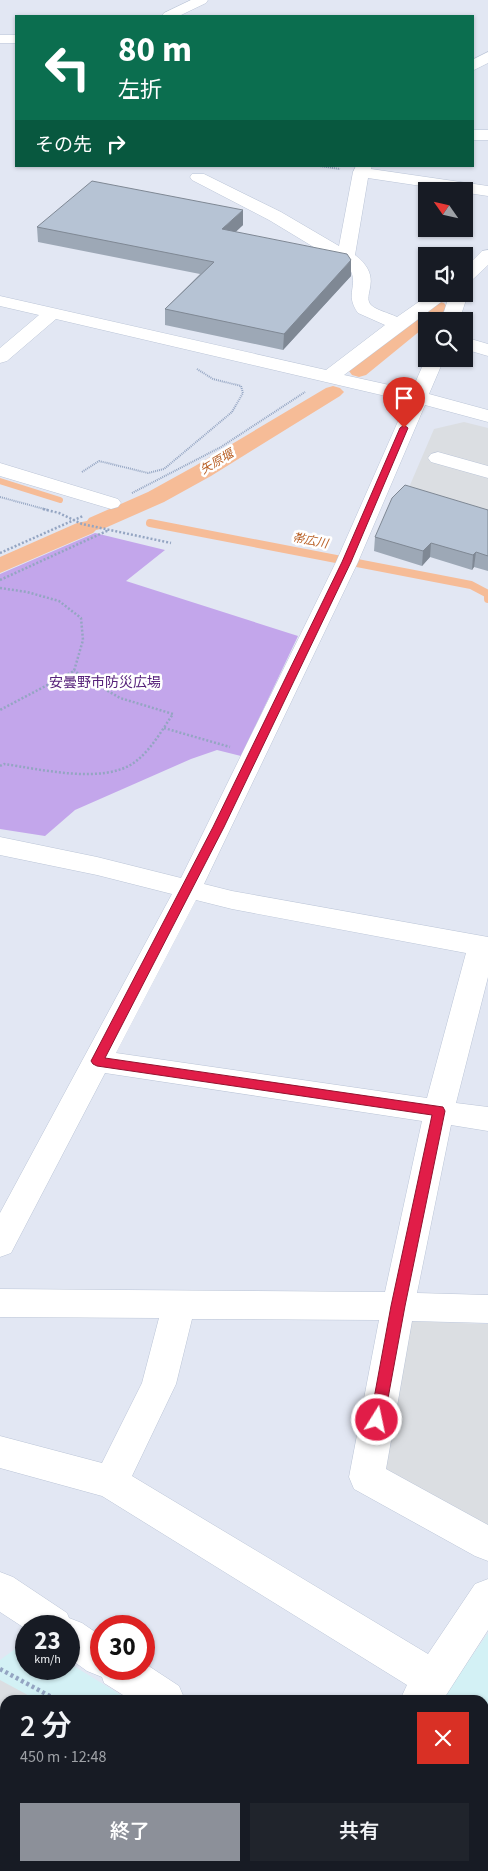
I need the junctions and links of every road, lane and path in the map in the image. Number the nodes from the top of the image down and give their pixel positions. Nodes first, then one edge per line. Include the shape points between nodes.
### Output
1 (202, 0) edge
2 (171, 15) edge
3 (0, 39) edge
4 (15, 39) edge
5 (488, 56) edge
6 (474, 66) edge
7 (474, 135) edge
8 (488, 135) edge
9 (362, 169) edge
10 (198, 177) dead end
11 (488, 191) edge
12 (488, 255) edge
13 (346, 257) junction
14 (473, 269) edge
15 (0, 301) edge
16 (441, 302) edge
17 (53, 313) junction
18 (398, 324) junction
19 (473, 346) edge
20 (488, 350) edge
21 (0, 358) edge
22 (192, 365) dead end
23 (431, 367) edge
24 (329, 376) junction
25 (417, 397) junction
26 (488, 416) edge
27 (438, 458) dead end
28 (0, 469) edge
29 (488, 472) edge
30 (60, 487) junction
31 (0, 498) edge
32 (111, 503) junction
33 (74, 520) junction
34 (110, 530) junction
35 (171, 543) dead end
36 (0, 553) edge
37 (0, 580) edge
38 (0, 588) edge
39 (74, 671) junction
40 (0, 710) edge
41 (164, 728) junction
42 (238, 749) dead end
43 (0, 766) edge
44 (0, 846) edge
45 (188, 889) junction
46 (485, 946) edge
47 (97, 1061) junction
48 (439, 1111) junction
49 (488, 1119) edge
50 (1, 1239) edge
51 (0, 1303) edge
52 (179, 1306) junction
53 (398, 1306) junction
54 (488, 1310) edge
55 (0, 1452) edge
56 (111, 1482) junction
57 (488, 1544) edge
58 (0, 1590) edge
59 (488, 1597) edge
60 (38, 1615) edge
61 (0, 1669) edge
62 (135, 1680) edge
63 (427, 1689) edge
64 (48, 1695) edge
65 (157, 1695) edge

1 - 2 street
3 - 4 street
5 - 6 street
7 - 8 street
9 - 11 street
9 - 13 street
10 - 13 street
12 - 14 street
13 - 18 street via 358,266 363,277 359,300 364,309
15 - 17 street
16 - 18 street
17 - 21 street
17 - 24 street
18 - 24 street
19 - 20 street
22 - 30 path via 213,379 241,386 244,393 232,412 164,469 148,474 99,461
23 - 25 street
24 - 25 street
24 - 32 path via 284,408 179,471
25 - 26 street
25 - 45 street via 347,562
27 - 29 street
28 - 30 street
30 - 32 street
31 - 33 path
32 - 33 path
33 - 34 path
33 - 36 path
34 - 35 path
34 - 37 path
38 - 39 path via 59,601 81,618 83,640
39 - 40 path
39 - 41 path via 120,698 173,714
41 - 42 path
41 - 43 path via 134,763 111,772 90,774
44 - 45 street
45 - 46 street via 232,900
45 - 47 street
46 - 48 street
47 - 48 street
47 - 50 street
48 - 49 street
48 - 53 street
51 - 52 street
52 - 53 street
52 - 56 street via 159,1384
53 - 54 street
53 - 57 street via 367,1477
55 - 56 street
56 - 63 street
58 - 60 street
59 - 63 street
61 - 64 path
62 - 65 street

